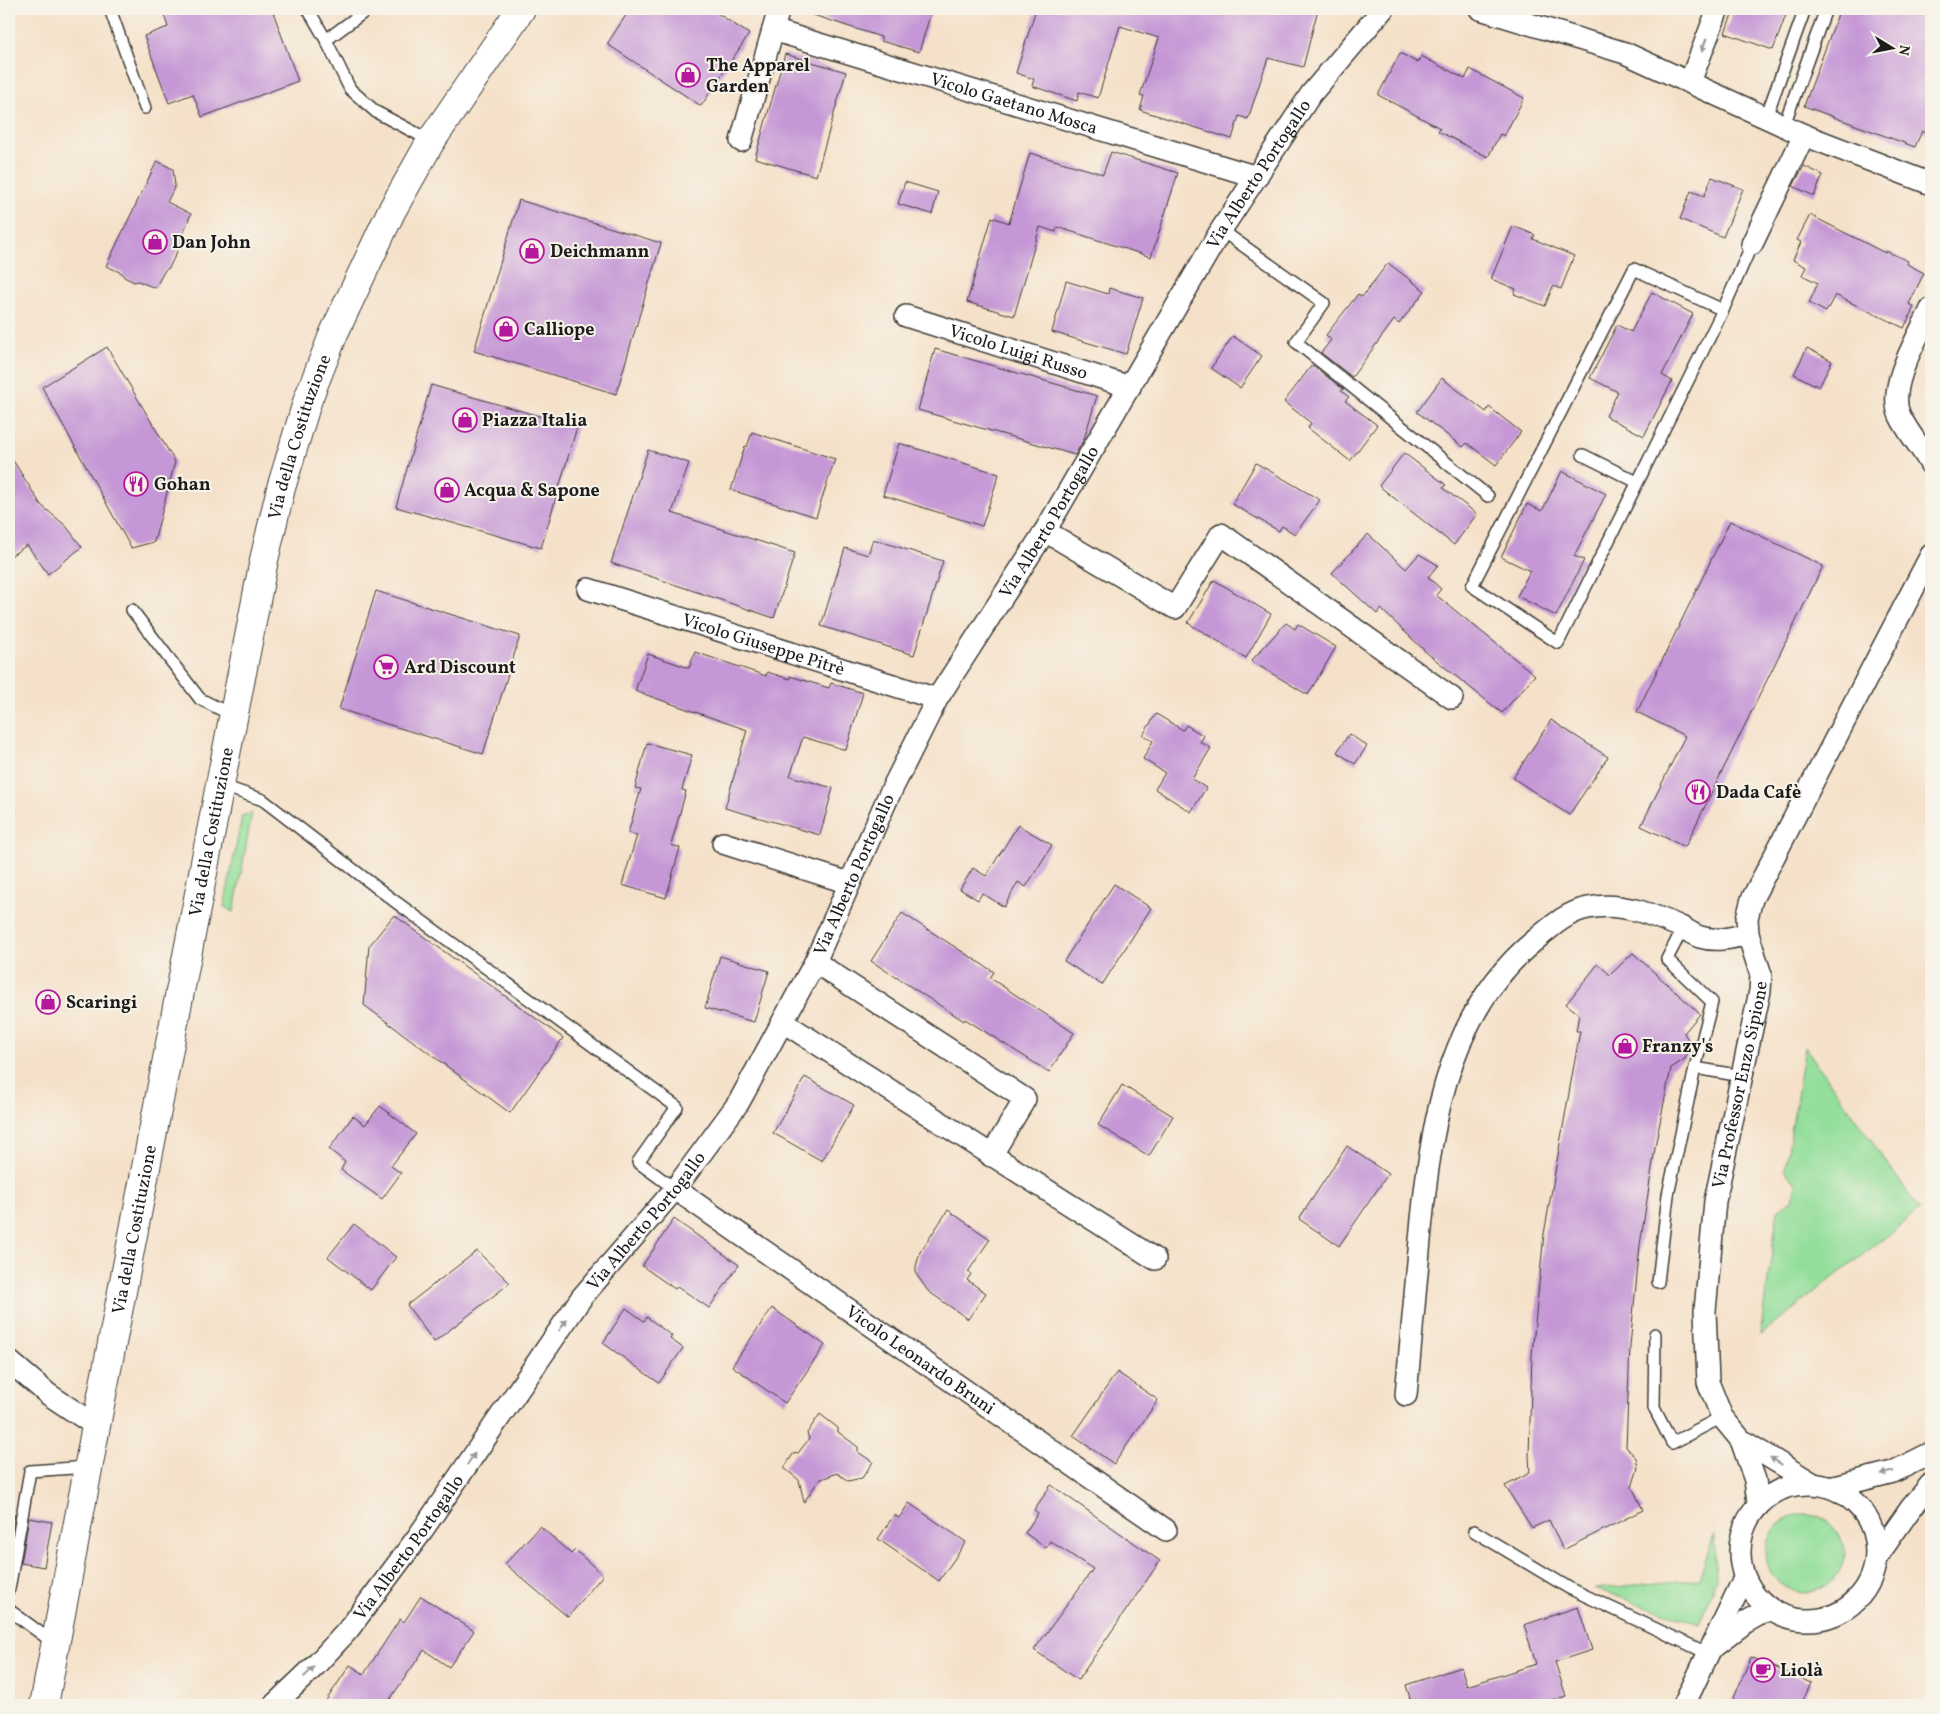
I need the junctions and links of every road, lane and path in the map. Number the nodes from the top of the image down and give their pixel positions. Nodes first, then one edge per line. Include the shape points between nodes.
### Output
1 (110, 9) edge
2 (308, 9) edge
3 (368, 9) edge
4 (521, 9) edge
5 (780, 9) edge
6 (1383, 9) edge
7 (1480, 9) edge
8 (1718, 9) edge
9 (1806, 9) edge
10 (1826, 9) edge
11 (773, 30) junction
12 (326, 40) junction
13 (1690, 82) junction
14 (145, 108) dead end
15 (1775, 121) junction
16 (1804, 135) junction
17 (432, 141) junction
18 (740, 141) dead end
19 (1257, 177) junction
20 (1931, 184) edge
21 (1222, 230) junction
22 (1752, 244) joint
23 (1931, 309) edge
24 (1722, 310) junction
25 (906, 316) dead end
26 (1130, 387) junction
27 (1583, 455) dead end
28 (1931, 465) edge
29 (1638, 482) junction
30 (1488, 496) dead end
31 (1045, 531) junction
32 (1931, 555) edge
33 (588, 589) dead end
34 (132, 610) dead end
35 (1452, 698) dead end
36 (937, 699) junction
37 (234, 716) junction
38 (220, 785) junction
39 (723, 843) dead end
40 (849, 883) junction
41 (1683, 928) junction
42 (1748, 934) junction
43 (815, 962) junction
44 (784, 1022) junction
45 (1695, 1068) junction
46 (1742, 1076) junction
47 (991, 1156) junction
48 (675, 1189) junction
49 (1155, 1259) dead end
50 (1658, 1282) dead end
51 (1655, 1334) dead end
52 (9, 1361) edge
53 (1406, 1395) dead end
54 (1722, 1417) junction
55 (96, 1426) junction
56 (1741, 1440) junction
57 (1931, 1453) edge
58 (88, 1467) junction
59 (1812, 1483) junction
60 (1931, 1484) edge
61 (1834, 1488) junction
62 (1758, 1503) junction
63 (1166, 1530) dead end
64 (1474, 1531) dead end
65 (1876, 1558) junction
66 (1744, 1578) junction
67 (9, 1589) edge
68 (1769, 1609) junction
69 (9, 1610) edge
70 (55, 1644) junction
71 (1710, 1651) junction
72 (44, 1705) edge
73 (274, 1705) edge
74 (1684, 1705) edge

1 - 14 lane
2 - 12 lane
3 - 12 lane
4 - 17 main road, Via della Costituzione
5 - 11 street
6 - 19 street, Via Alberto Portogallo via 1311,94
7 - 13 street via 1625,53
8 -> 13 street
9 - 15 lane
10 - 15 lane
11 - 18 street
11 - 19 street, Vicolo Gaetano Mosca
12 - 17 lane via 350,89 376,112
13 - 15 street
15 - 16 street
16 - 20 street
16 - 22 street
17 - 37 main road, Via della Costituzione via 363,268 308,399 281,488 264,560
19 - 21 street, Via Alberto Portogallo
21 - 26 street, Via Alberto Portogallo
21 - 30 lane via 1324,302 1296,342
22 - 24 lane
23 - 28 street via 1899,380 1896,396 1900,416
24 - 29 lane
24 - 29 lane via 1634,269 1472,586 1558,643
25 - 26 street, Vicolo Luigi Russo
26 - 31 street, Via Alberto Portogallo
27 - 29 lane
31 - 35 street via 1175,608 1221,534
31 - 36 street, Via Alberto Portogallo
32 - 42 street, Via Professor Enzo Sipione via 1752,899 1747,918
33 - 36 street, Vicolo Giuseppe Pitrè
34 - 37 lane via 200,699
36 - 40 street, Via Alberto Portogallo
37 - 38 main road, Via della Costituzione
38 - 48 lane via 263,800 393,900 677,1107 638,1162
38 - 55 main road, Via della Costituzione
39 - 40 street
40 - 43 street, Via Alberto Portogallo
41 - 42 street via 1700,937 1722,940
41 - 45 lane via 1667,959 1712,1002
41 - 53 street via 1644,912 1616,906 1588,908 1562,918 1521,952 1474,1014 1452,1060 1436,1117 1424,1197
42 - 46 street, Via Professor Enzo Sipione via 1761,975
43 - 44 street, Via Alberto Portogallo
43 - 47 street via 1025,1099
44 - 47 street
44 - 48 street, Via Alberto Portogallo via 739,1102
45 - 46 lane
45 - 50 lane via 1668,1195
46 - 54 street, Via Professor Enzo Sipione via 1715,1201 1704,1311 1708,1382
47 - 49 street
48 - 63 street, Vicolo Leonardo Bruni
73 -> 48 street, Via Alberto Portogallo via 348,1630 418,1538 582,1297
51 - 54 lane via 1654,1408 1672,1443
52 - 55 street via 48,1394
54 - 56 street, Via Professor Enzo Sipione
55 - 58 main road, Via della Costituzione
59 -> 56 street
56 - 62 street via 1755,1480
57 -> 61 street via 1893,1472
58 - 67 lane via 30,1472
58 - 70 main road, Via della Costituzione
59 - 61 street
59 - 62 street via 1793,1484 1774,1491
60 - 65 street
61 - 65 street via 1852,1499 1866,1516 1875,1536
62 - 66 street via 1744,1525 1738,1552
64 - 71 lane via 1568,1588
65 - 68 street via 1871,1578 1861,1595 1846,1609 1828,1618 1807,1621 1787,1618
66 - 68 street via 1754,1595
66 - 71 street
68 - 71 street via 1746,1622
69 - 70 lane
70 - 72 main road, Via della Costituzione
71 - 74 street

